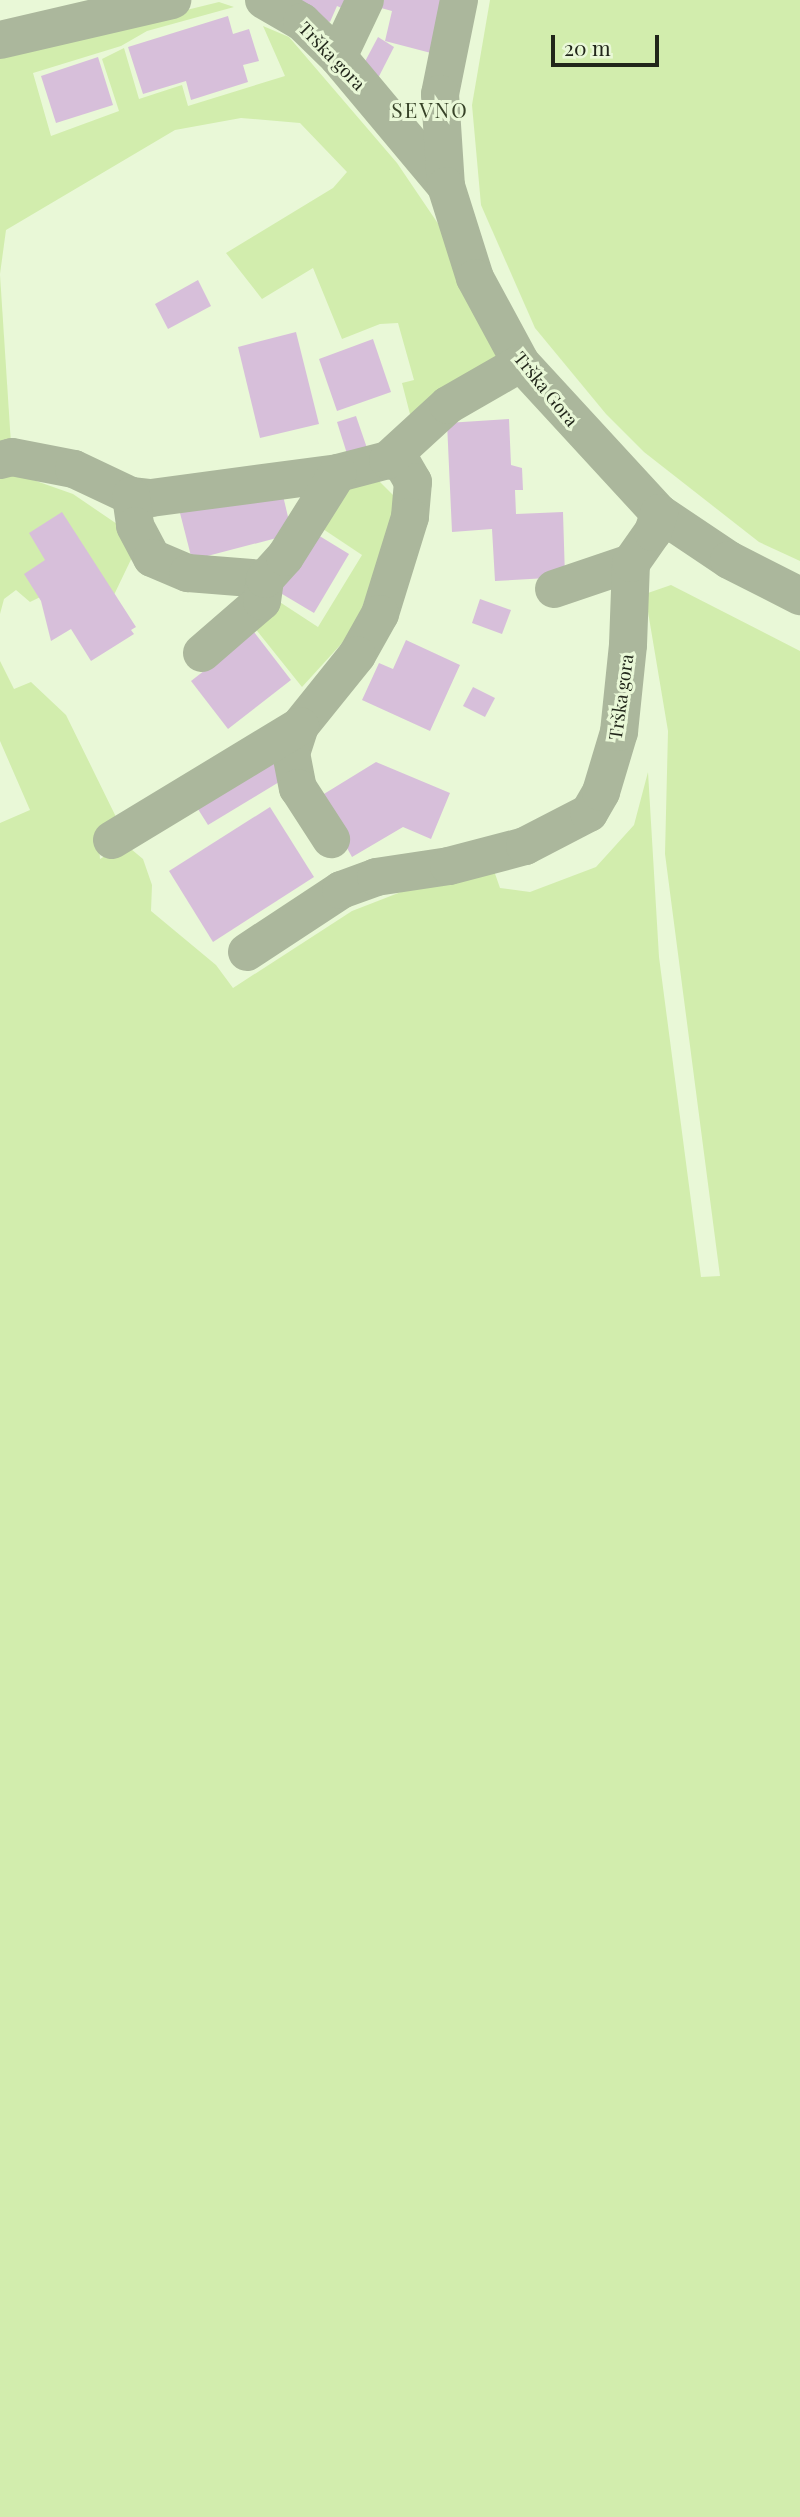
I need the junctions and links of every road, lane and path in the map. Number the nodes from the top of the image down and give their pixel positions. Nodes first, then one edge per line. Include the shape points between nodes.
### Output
1 (172, 0) edge
2 (264, 0) edge
3 (365, 0) edge
4 (459, 0) edge
5 (0, 40) edge
6 (338, 57) junction
7 (446, 186) junction
8 (521, 363) junction
9 (0, 460) edge
10 (388, 460) junction
11 (338, 473) junction
12 (131, 496) junction
13 (659, 513) junction
14 (631, 563) junction
15 (265, 579) junction
16 (554, 589) dead end
17 (800, 596) edge
18 (202, 653) dead end
19 (300, 726) junction
20 (331, 839) dead end
21 (112, 840) dead end
22 (247, 952) dead end

1 - 5 street
2 - 6 street, Trška gora via 302,22
3 - 6 street
4 - 7 street, Trška Gora via 440,94
6 - 7 street, Trška gora
7 - 8 street, Trška Gora via 475,278
8 - 10 street via 448,405
8 - 13 street, Trška Gora
9 - 12 street via 12,457 74,469
10 - 11 street
10 - 19 street via 402,463 412,482 410,517 380,614 357,655
11 - 12 street
11 - 15 street via 285,557
12 - 15 street via 135,526 152,558 188,573
13 - 14 street via 653,532
13 - 17 street, Trška Gora via 729,560
14 - 16 street
14 - 22 street, Trška gora via 619,732 601,792 589,813 525,846 449,866 376,877 341,890
15 - 18 street via 262,601
19 - 20 street via 291,753 298,788
19 - 21 street

